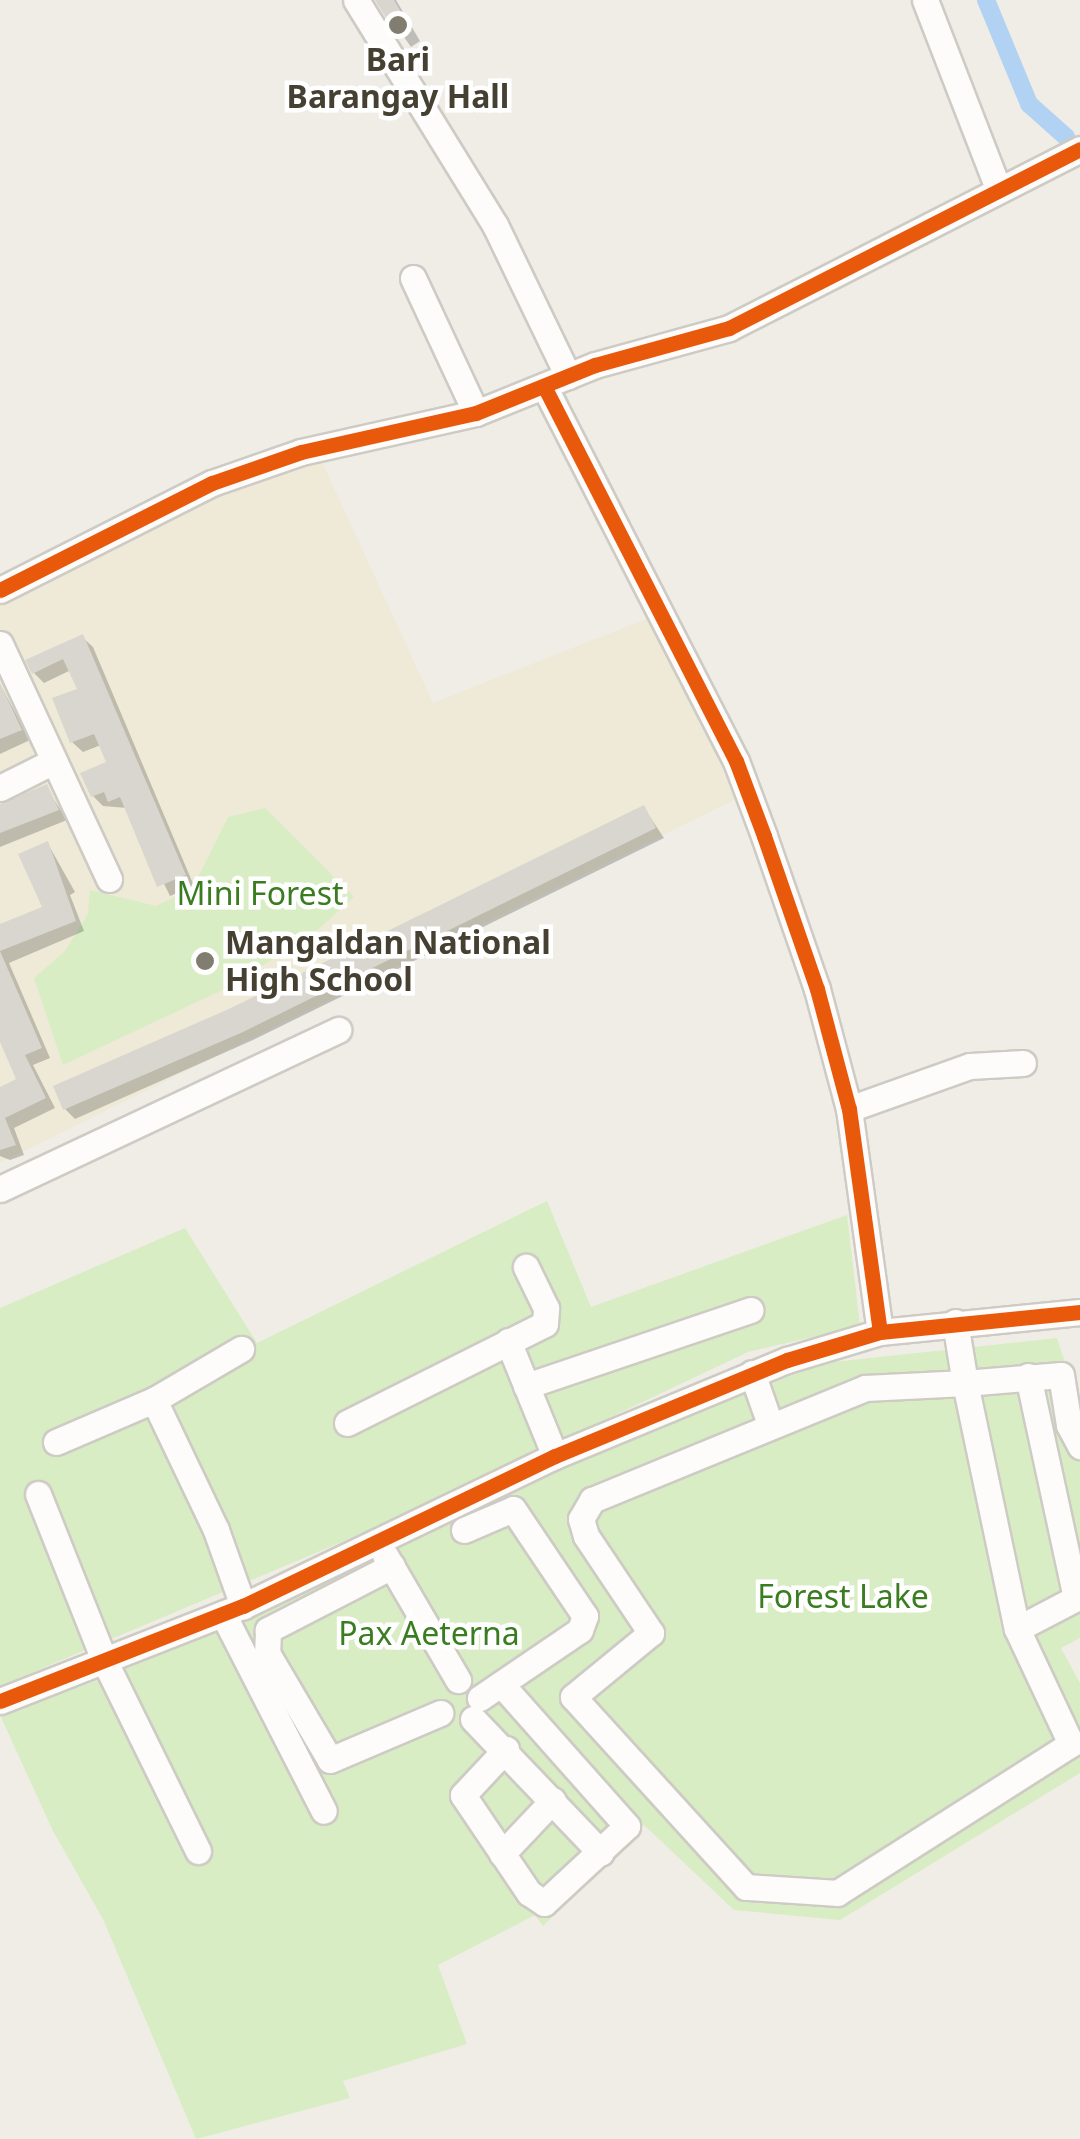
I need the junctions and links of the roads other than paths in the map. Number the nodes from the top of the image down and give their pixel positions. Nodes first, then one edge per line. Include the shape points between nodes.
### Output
1 (356, 0) edge
2 (925, 0) edge
3 (1080, 149) edge
4 (997, 186) junction
5 (413, 278) dead end
6 (556, 381) junction
7 (476, 414) junction
8 (0, 590) edge
9 (0, 644) edge
10 (54, 761) junction
11 (0, 788) edge
12 (110, 879) dead end
13 (338, 1030) dead end
14 (1023, 1063) dead end
15 (849, 1109) junction
16 (0, 1189) edge
17 (526, 1267) dead end
18 (750, 1310) dead end
19 (1080, 1312) edge
20 (954, 1322) junction
21 (880, 1332) junction
22 (508, 1341) junction
23 (240, 1349) dead end
24 (752, 1373) junction
25 (1028, 1376) junction
26 (965, 1382) junction
27 (526, 1386) junction
28 (154, 1400) junction
29 (347, 1423) dead end
30 (770, 1424) junction
31 (56, 1442) dead end
32 (1080, 1446) edge
33 (555, 1456) junction
34 (38, 1494) dead end
35 (464, 1530) dead end
36 (378, 1542) junction
37 (392, 1566) junction
38 (1078, 1597) edge
39 (232, 1610) junction
40 (1017, 1629) junction
41 (104, 1660) junction
42 (458, 1680) junction
43 (485, 1700) junction
44 (0, 1701) edge
45 (440, 1713) junction
46 (506, 1749) junction
47 (553, 1800) junction
48 (324, 1812) dead end
49 (198, 1851) dead end
50 (602, 1853) junction
51 (502, 1854) junction

1 - 6 street via 494,225
2 - 4 street
3 - 4 street
4 - 6 street via 728,328
5 - 7 street
6 - 7 street
6 - 15 street via 736,761 817,989
7 - 8 street via 301,452 212,484
9 - 10 street
10 - 11 street
10 - 12 street
13 - 16 street
14 - 15 street via 970,1066
15 - 21 street
17 - 22 street via 546,1308 545,1324
18 - 27 street
19 - 20 street
20 - 21 street
20 - 26 street
21 - 24 street
22 - 27 street
22 - 29 street
23 - 28 street
24 - 30 street
24 - 33 street
25 - 26 street
25 - 32 street via 1060,1375
25 - 38 street
26 - 30 street via 865,1388
26 - 40 street
27 - 33 street
28 - 31 street
28 - 39 street via 216,1530
30 - 40 street via 592,1500 581,1519 651,1632 572,1697 746,1888 837,1893 1070,1744
33 - 36 street
34 - 41 street
35 - 43 street via 513,1508 583,1611 580,1630
36 - 37 street
36 - 39 street
37 - 42 street
37 - 45 street via 268,1630 267,1653 330,1760
38 - 40 street
39 - 41 street
39 - 48 street
41 - 44 street
41 - 49 street
42 - 43 street
42 - 45 street via 439,1691
43 - 45 street via 459,1724
43 - 46 street
43 - 50 street via 626,1823
46 - 47 street
46 - 51 street via 463,1795
47 - 50 street
47 - 51 street
50 - 51 street via 541,1903

